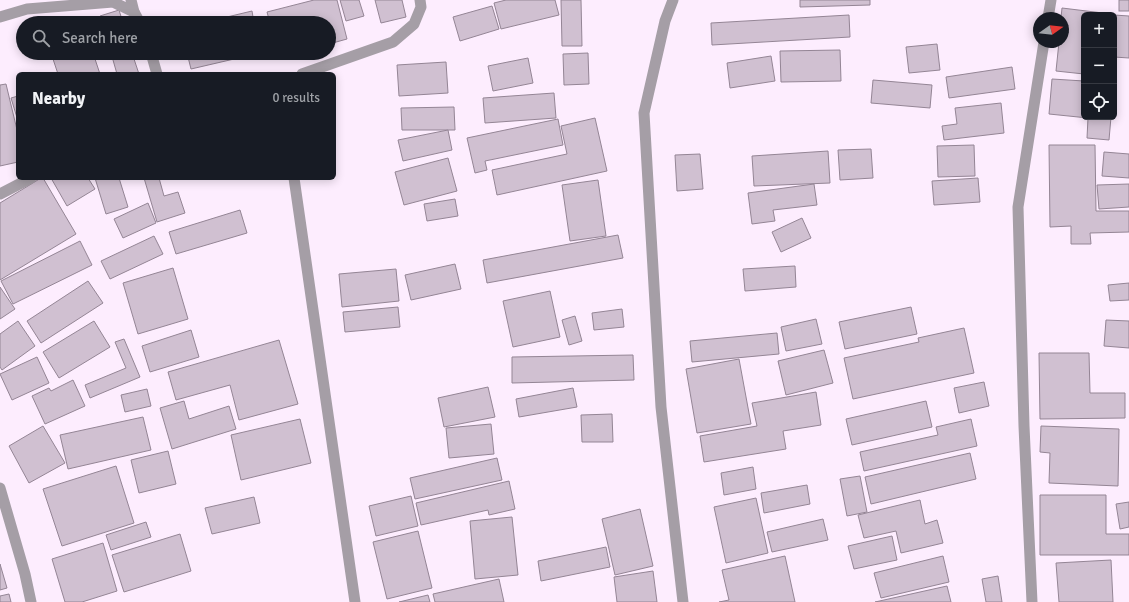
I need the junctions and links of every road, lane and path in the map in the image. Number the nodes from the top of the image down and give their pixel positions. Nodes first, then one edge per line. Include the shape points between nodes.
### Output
1 (131, 0) edge
2 (420, 0) edge
3 (673, 0) edge
4 (1051, 0) edge
5 (134, 12) junction
6 (1049, 12) edge
7 (136, 16) edge
8 (0, 17) edge
9 (1043, 48) edge
10 (153, 60) edge
11 (156, 72) edge
12 (308, 72) edge
13 (27, 180) edge
14 (294, 180) edge
15 (0, 194) edge
16 (0, 488) edge
17 (31, 602) edge
18 (355, 602) edge
19 (683, 602) edge
20 (1032, 602) edge

1 - 5 street
2 - 12 street via 421,7 414,24 393,42
3 - 19 street via 665,21 644,113 661,408
4 - 6 street
5 - 7 street
5 - 8 street via 113,2 28,9
9 - 20 street via 1018,207
10 - 11 street
13 - 15 street
14 - 18 street
16 - 17 street

